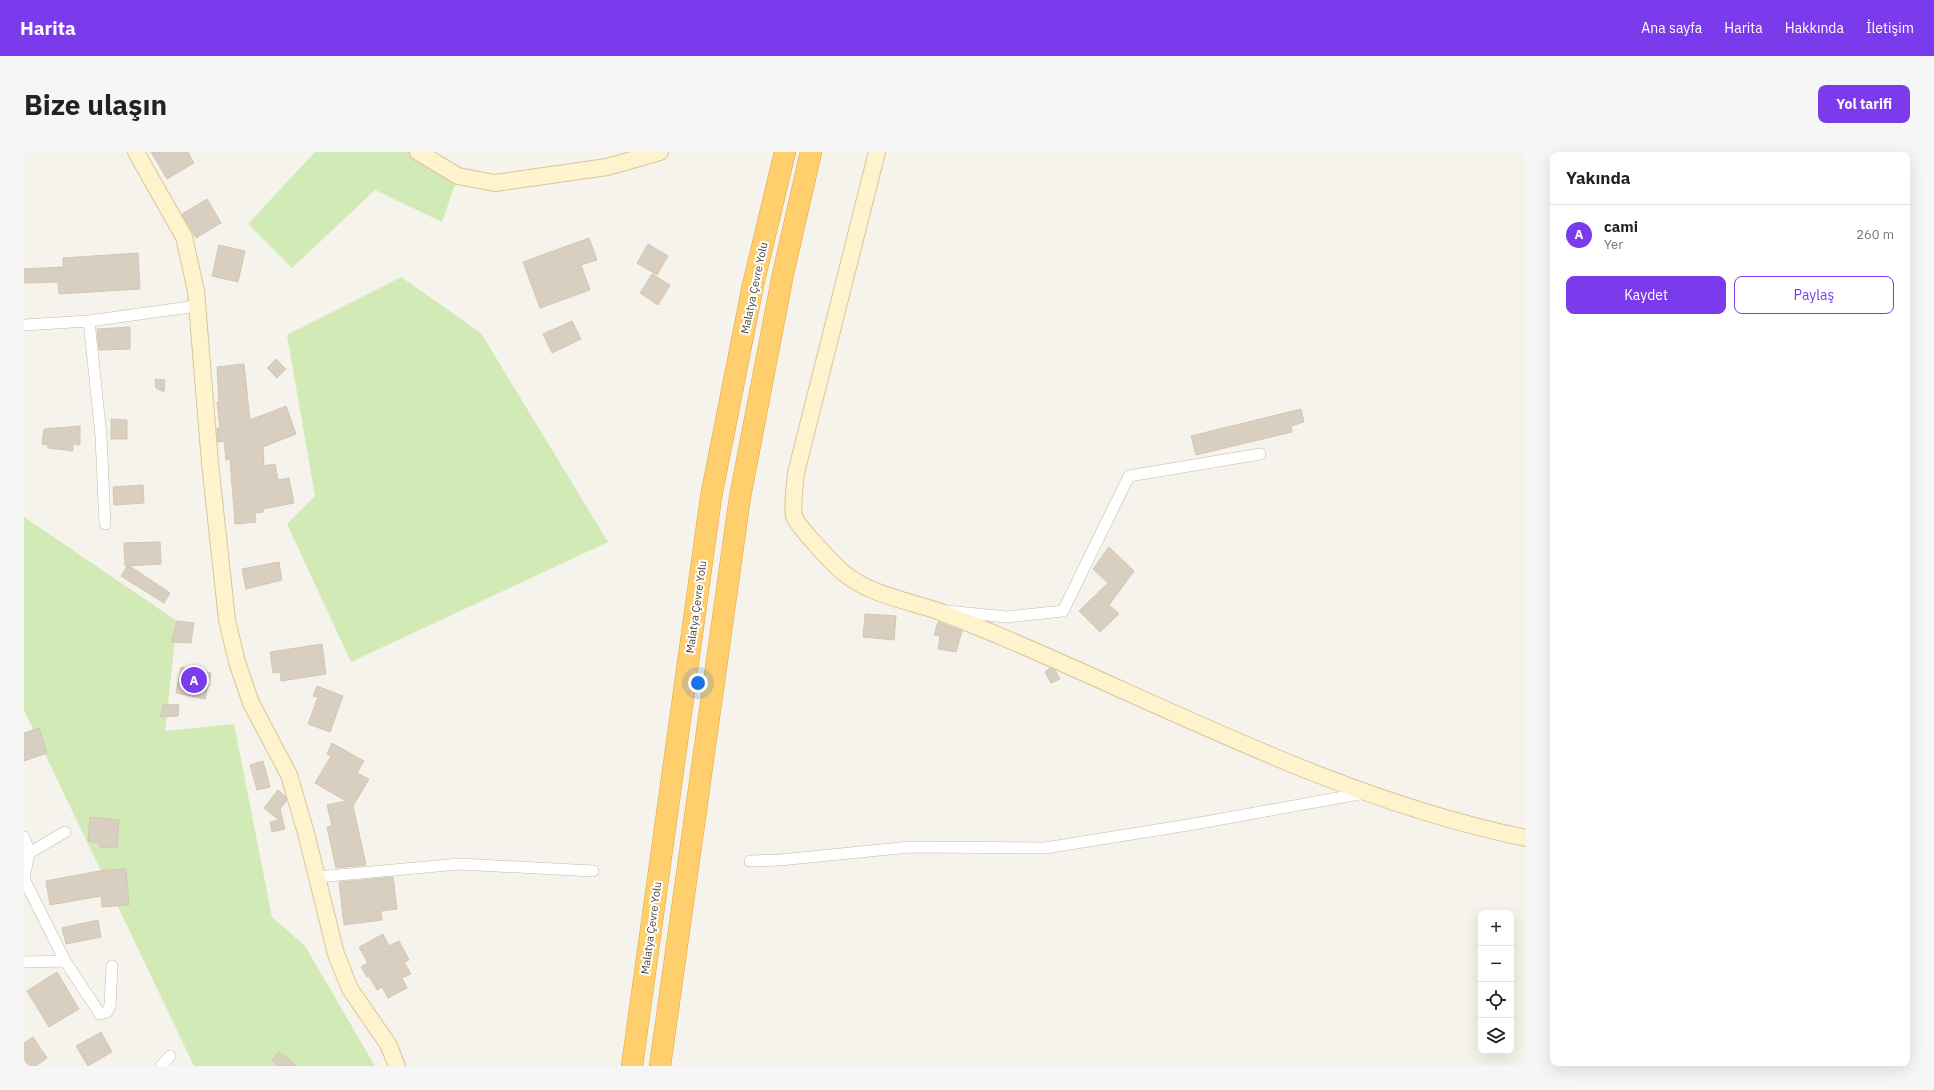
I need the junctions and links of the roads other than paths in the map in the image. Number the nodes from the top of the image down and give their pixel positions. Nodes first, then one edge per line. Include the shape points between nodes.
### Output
1 (136, 152) edge
2 (418, 152) edge
3 (660, 152) edge
4 (785, 152) edge
5 (811, 152) edge
6 (877, 152) edge
7 (197, 306) junction
8 (89, 321) junction
9 (24, 326) edge
10 (1260, 454) dead end
11 (106, 524) dead end
12 (934, 610) junction
13 (1370, 792) junction
14 (65, 832) dead end
15 (24, 837) edge
16 (1526, 838) edge
17 (27, 854) edge
18 (750, 861) dead end
19 (593, 871) dead end
20 (317, 877) junction
21 (65, 961) junction
22 (24, 962) edge
23 (112, 966) dead end
24 (170, 1056) dead end
25 (161, 1066) edge
26 (397, 1066) edge
27 (632, 1066) edge
28 (660, 1066) edge

1 - 7 street via 184,238
2 - 3 street via 458,176 495,183 607,167
4 - 27 highway, Malatya Çevre Yolu via 753,286 711,497
5 - 28 highway via 783,274 740,497
6 - 12 street via 796,473 794,516 811,539 842,572 864,587
7 - 8 street
7 - 20 street via 227,620 237,662 251,703 289,775
8 - 9 street
8 - 11 street via 101,436
10 - 12 street via 1129,476 1063,611 1007,616
12 - 13 street via 1035,651 1245,745
13 - 16 street via 1426,812
13 - 18 street via 1202,823 1045,848 910,847
14 - 17 street
15 - 17 street
17 - 21 street via 24,879
19 - 20 street via 459,864
20 - 26 street via 336,954 350,989 388,1044
21 - 22 street
21 - 23 street via 100,1014 107,1012 110,1006
24 - 25 street

